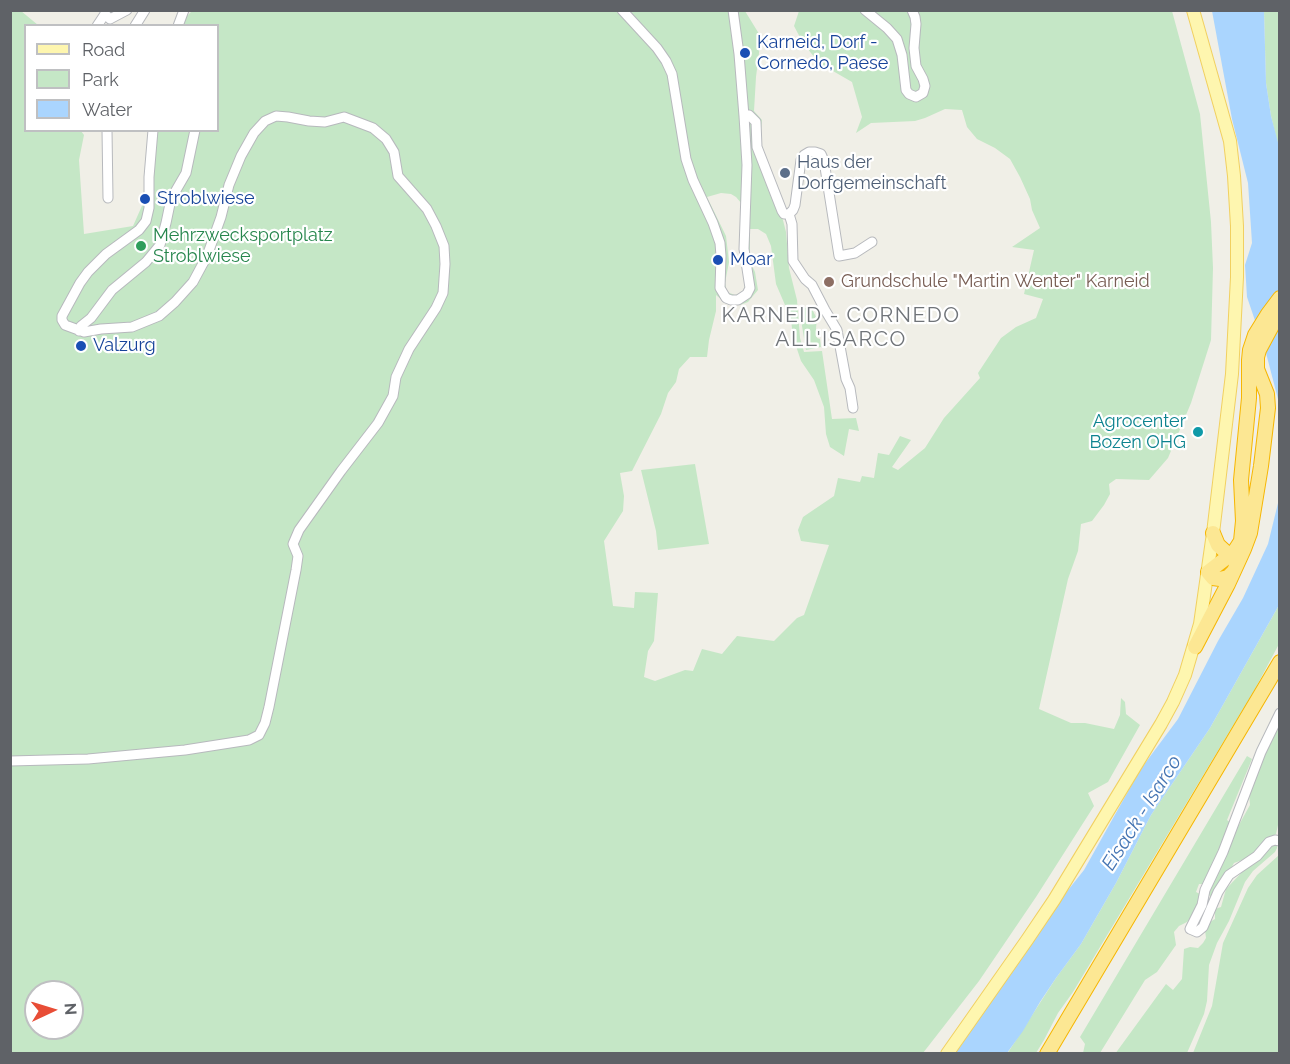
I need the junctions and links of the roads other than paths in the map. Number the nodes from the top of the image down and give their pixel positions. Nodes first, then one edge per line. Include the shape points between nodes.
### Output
1 (127, 10) edge
2 (145, 10) edge
3 (622, 10) edge
4 (733, 10) edge
5 (865, 10) edge
6 (912, 10) edge
7 (1192, 10) edge
8 (105, 12) edge
9 (136, 24) edge
10 (744, 116) junction
11 (107, 132) edge
12 (153, 132) edge
13 (195, 132) edge
14 (108, 198) dead end
15 (789, 214) junction
16 (872, 242) dead end
17 (1280, 298) edge
18 (1280, 310) edge
19 (1280, 322) edge
20 (82, 331) junction
21 (1264, 331) junction
22 (1256, 346) junction
23 (853, 408) dead end
24 (1213, 534) junction
25 (1230, 555) junction
26 (1208, 572) junction
27 (1233, 572) junction
28 (1195, 646) junction
29 (1280, 662) edge
30 (1280, 678) edge
31 (1280, 713) edge
32 (10, 761) edge
33 (1280, 841) edge
34 (947, 1053) edge
35 (1047, 1053) edge
36 (1057, 1053) edge

1 - 8 street via 110,19
2 - 9 street
3 - 10 street via 657,48 672,74 686,159 720,243 720,288 732,300 744,298 750,288 744,249
4 - 10 street
5 - 6 street via 897,39 906,90 916,97 925,86 916,66
7 - 24 main road via 1230,141 1237,226 1232,374
10 - 15 street via 749,115 756,122 757,147 782,211
11 - 14 street
12 - 20 street via 146,221 140,230 99,260 80,283 62,316 65,325
13 - 20 street via 186,173 171,199 160,245 112,290 81,326
15 - 16 street via 795,205 801,160 809,152 821,154 839,256 855,253
15 - 23 street via 793,261 812,285 837,330
17 - 21 highway
18 - 21 highway
19 - 21 highway
20 - 32 street via 132,327 159,316 175,302 207,256 241,156 254,133 276,116 309,122 344,117 373,128 394,152 398,176 427,209 444,246 443,293 409,349 396,377 393,396 378,423 298,530 293,544 298,556 296,570 260,735 185,750
21 - 22 highway
22 - 25 highway via 1249,360 1241,480 1242,536
22 - 27 highway via 1268,408 1250,533
24 - 25 highway via 1218,545
24 - 26 main road
25 - 26 highway
26 - 27 highway via 1220,579
26 - 28 main road
27 - 28 highway
28 - 34 main road via 1161,724 1038,924
29 - 35 highway
30 - 36 highway
31 - 33 street via 1190,929 1197,932 1203,927 1229,875 1257,856 1269,842

